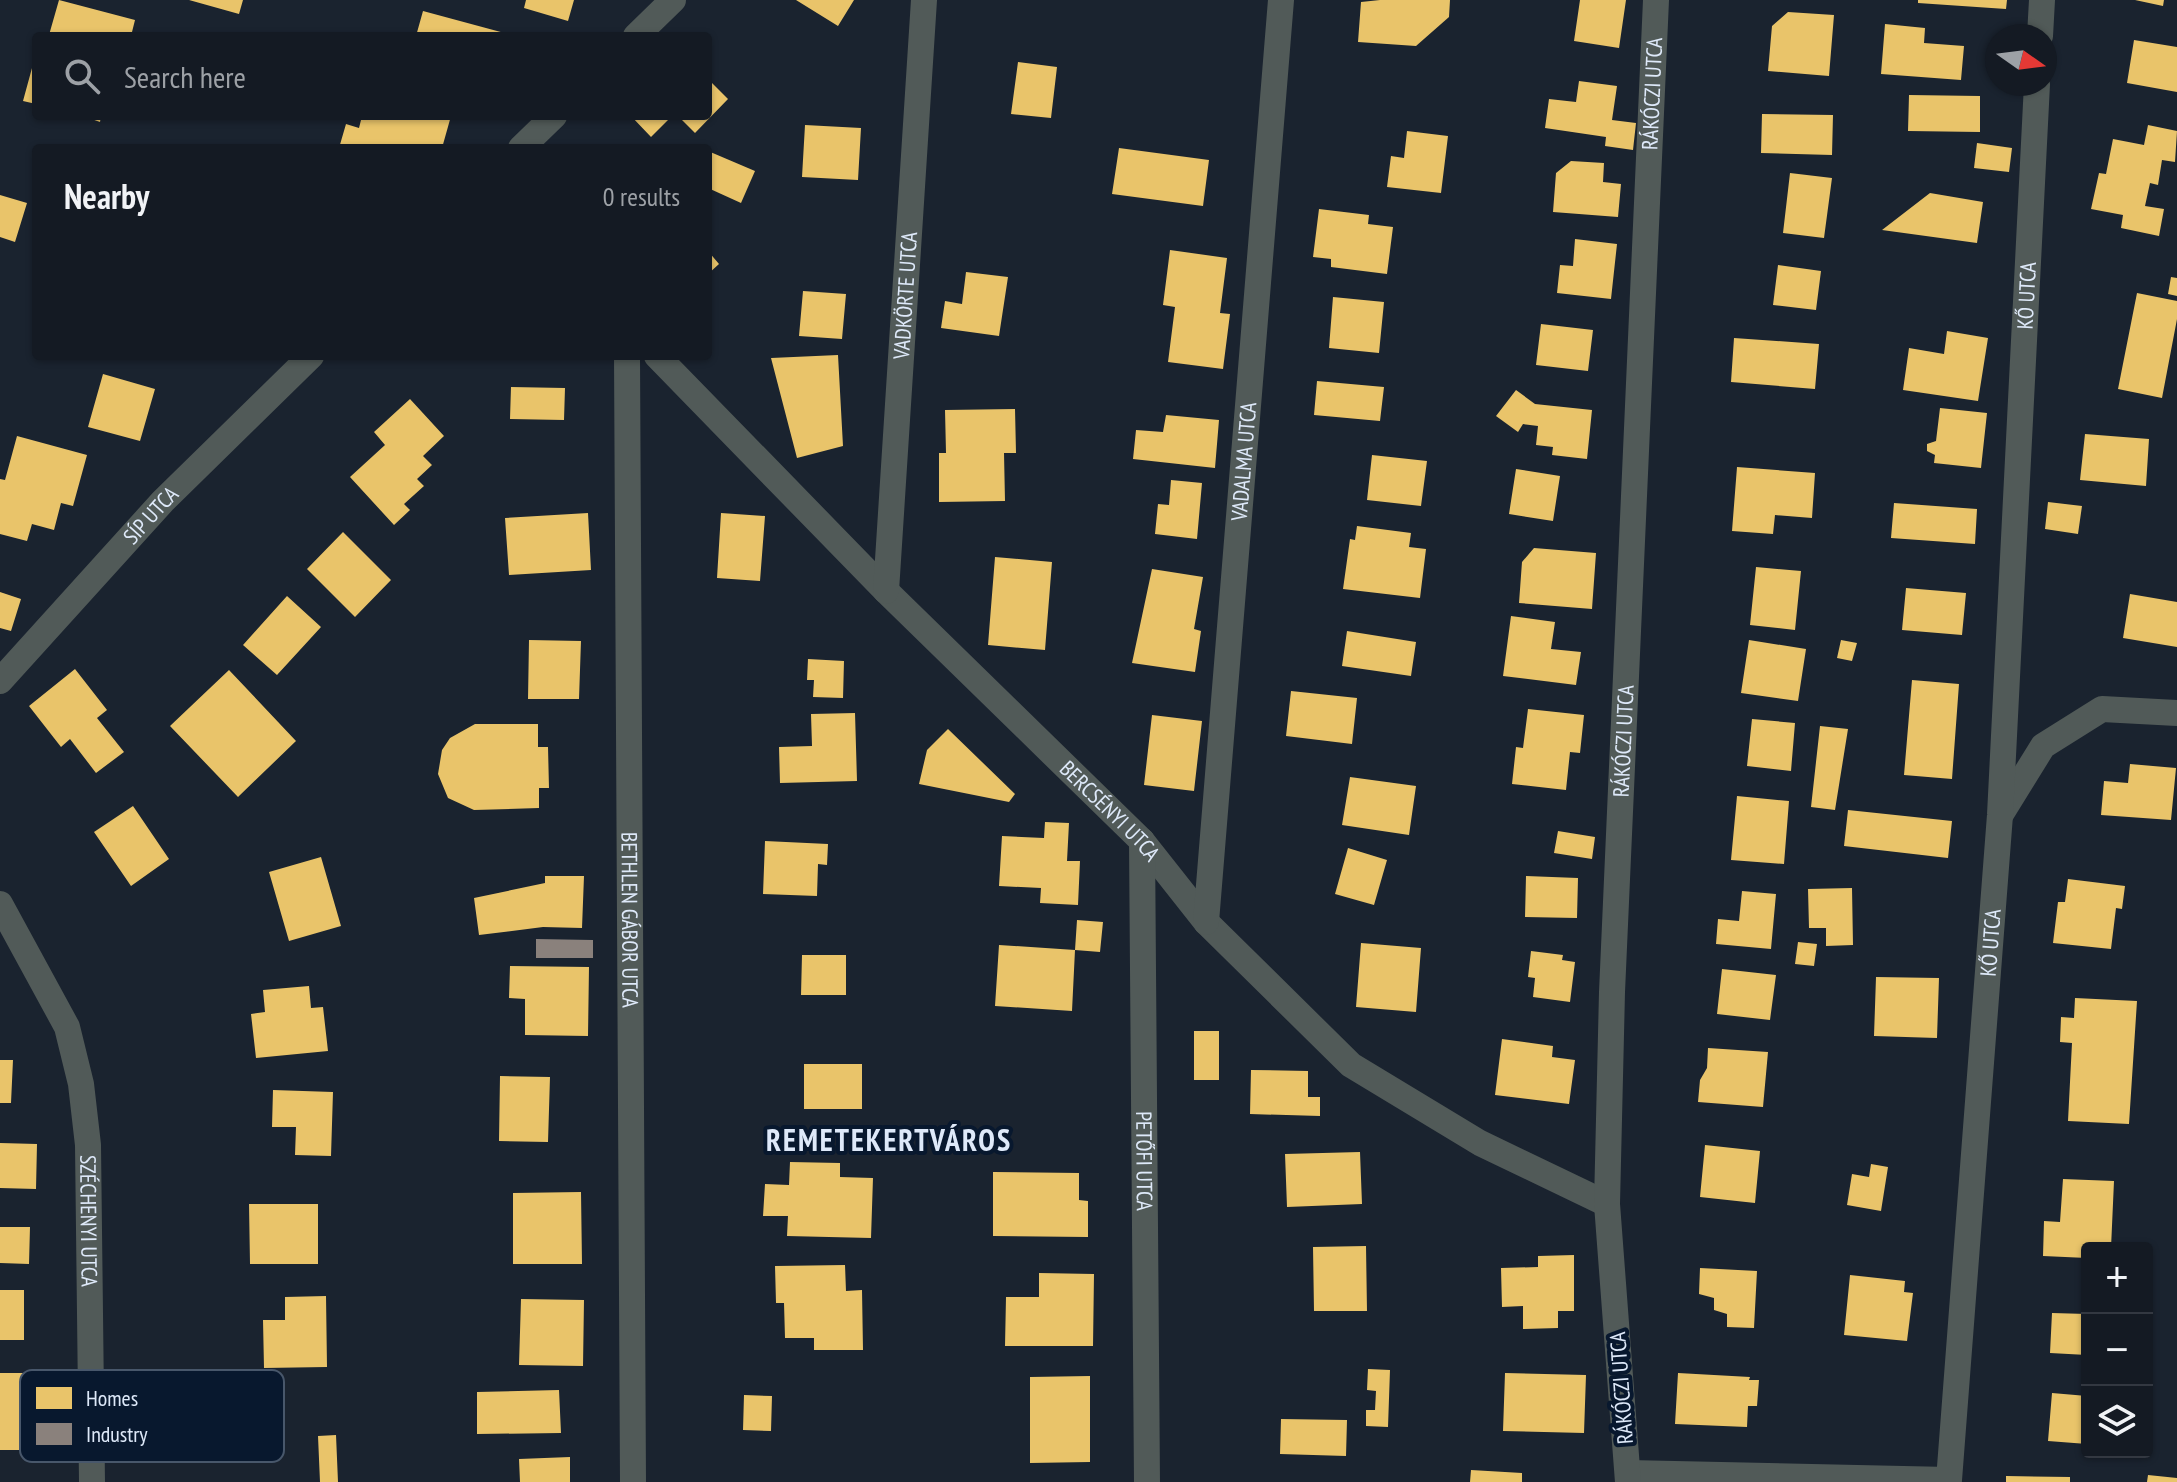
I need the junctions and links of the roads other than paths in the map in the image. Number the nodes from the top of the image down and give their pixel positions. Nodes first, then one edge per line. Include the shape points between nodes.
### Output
1 (673, 0) edge
2 (924, 0) edge
3 (1281, 0) edge
4 (1656, 0) edge
5 (2042, 0) edge
6 (2041, 24) edge
7 (640, 32) edge
8 (2036, 96) edge
9 (550, 120) edge
10 (525, 144) edge
11 (307, 360) edge
12 (627, 360) edge
13 (661, 360) edge
14 (886, 591) junction
15 (0, 681) edge
16 (2177, 713) edge
17 (2000, 815) junction
18 (1142, 841) junction
19 (0, 904) edge
20 (1206, 922) junction
21 (0, 947) edge
22 (36, 969) junction
23 (1607, 1204) junction
24 (90, 1370) edge
25 (92, 1462) edge
26 (1628, 1478) edge
27 (92, 1482) edge
28 (633, 1482) edge
29 (1147, 1482) edge

1 - 7 street
2 - 14 street, VADKÖRTE UTCA
3 - 20 street, VADALMA UTCA
4 - 23 street, RÁKÓCZI UTCA
5 - 6 street
8 - 17 street, KŐ UTCA
9 - 10 street
11 - 15 street, SÍP UTCA via 163,501
12 - 28 street, BETHLEN GÁBOR UTCA
13 - 14 street, BERCSÉNYI UTCA
14 - 18 street, BERCSÉNYI UTCA
16 - 17 street via 2102,709 2043,746
17 - 26 street, KŐ UTCA via 1949,1480
18 - 20 street, BERCSÉNYI UTCA
18 - 29 street, PETŐFI UTCA
19 - 22 street, SZÉCHENYI UTCA
20 - 23 street, BERCSÉNYI UTCA via 1351,1065 1480,1143
21 - 22 street
22 - 24 street, SZÉCHENYI UTCA via 67,1027 81,1084
23 - 26 street, RÁKÓCZI UTCA
25 - 27 street, SZÉCHENYI UTCA

